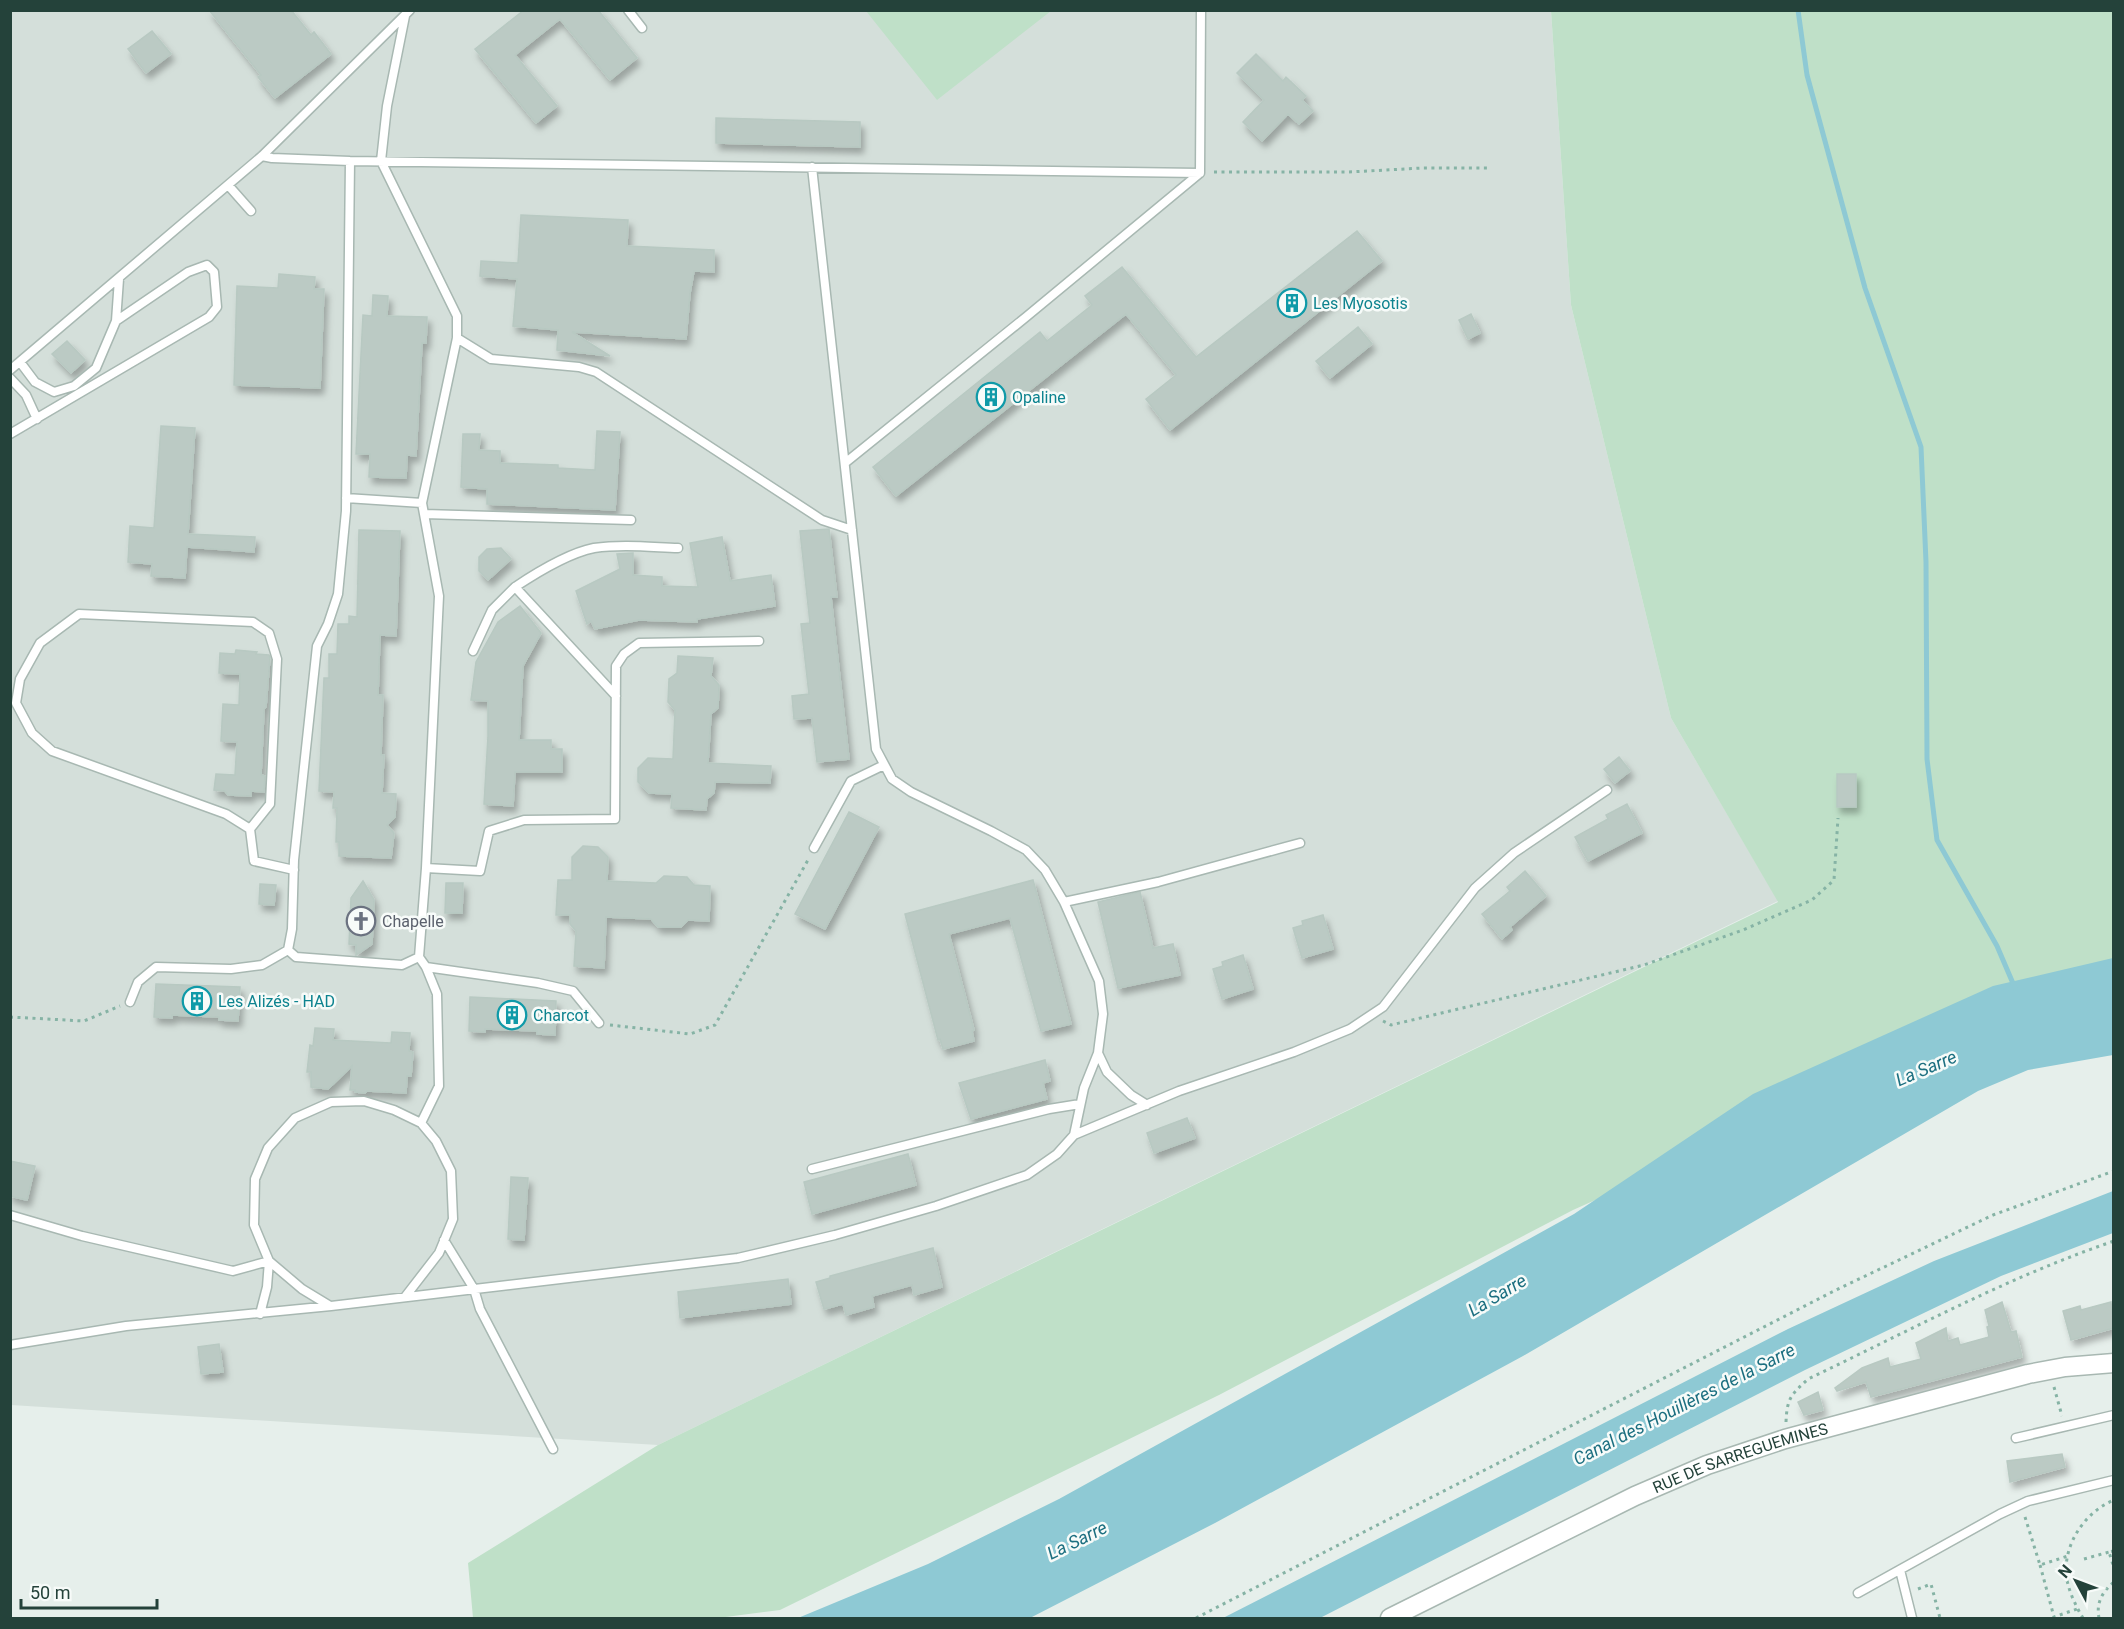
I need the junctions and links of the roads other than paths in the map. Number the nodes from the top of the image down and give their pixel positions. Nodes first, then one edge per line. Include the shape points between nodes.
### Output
1 (628, 10) edge
2 (1201, 10) edge
3 (407, 13) edge
4 (642, 28) dead end
5 (262, 156) junction
6 (351, 161) junction
7 (381, 161) junction
8 (812, 167) junction
9 (1200, 172) junction
10 (228, 185) junction
11 (251, 211) dead end
12 (119, 279) junction
13 (116, 321) junction
14 (457, 338) junction
15 (20, 362) junction
16 (10, 370) edge
17 (10, 378) edge
18 (37, 419) junction
19 (10, 434) edge
20 (845, 462) junction
21 (346, 498) junction
22 (422, 503) junction
23 (424, 514) junction
24 (631, 520) dead end
25 (852, 530) junction
26 (678, 548) dead end
27 (515, 587) junction
28 (759, 641) dead end
29 (473, 651) dead end
30 (616, 696) junction
31 (884, 765) junction
32 (1607, 790) dead end
33 (250, 829) junction
34 (1300, 843) dead end
35 (814, 848) road end
36 (426, 868) junction
37 (294, 870) junction
38 (1064, 902) junction
39 (288, 950) junction
40 (419, 957) junction
41 (426, 967) junction
42 (130, 1002) road end
43 (599, 1023) road end
44 (1098, 1053) junction
45 (1080, 1104) junction
46 (1147, 1105) junction
47 (421, 1123) junction
48 (1074, 1135) junction
49 (812, 1169) dead end
50 (10, 1215) edge
51 (444, 1240) junction
52 (269, 1261) junction
53 (474, 1289) junction
54 (405, 1298) junction
55 (331, 1306) junction
56 (260, 1314) junction
57 (10, 1345) edge
58 (2114, 1364) edge
59 (2114, 1414) edge
60 (2016, 1438) dead end
61 (553, 1449) dead end
62 (2114, 1480) edge
63 (1900, 1570) junction
64 (1858, 1593) dead end
65 (1390, 1618) edge
66 (1912, 1618) edge

1 - 4 lane
2 - 9 lane
3 - 5 lane
3 - 7 lane via 387,106
5 - 6 lane
5 - 10 lane
6 - 7 lane
6 - 21 lane
7 - 8 lane
7 - 14 lane via 450,298 457,316
8 - 9 lane
8 - 20 lane
9 - 20 lane
10 - 11 lane
10 - 12 lane
12 - 13 lane
12 - 15 lane
13 - 15 lane via 96,368 75,386 54,392 35,382
13 - 18 lane via 188,272 207,266 214,272 217,307 209,317
14 - 22 lane
14 - 25 lane via 491,358 579,366 596,372 822,520
15 - 16 lane
17 - 18 lane via 26,395
18 - 19 lane
20 - 25 lane
21 - 22 lane
21 - 37 lane via 338,594 317,646
22 - 23 lane
23 - 24 lane
23 - 36 lane via 439,596
25 - 31 lane via 870,713 876,748
26 - 27 lane via 592,549 543,568
27 - 29 lane via 492,610
27 - 30 lane
28 - 30 lane via 639,643 616,666
30 - 36 lane via 615,819 524,820 489,831 480,871
31 - 35 lane via 851,781
31 - 38 lane via 892,779 911,792 1026,850 1045,870
32 - 46 lane via 1514,853 1475,888 1383,1006 1371,1015 1350,1029 1294,1052
33 - 33 lane via 270,804 277,659 270,633 253,622 79,614 40,643 20,679 16,703 32,733 52,751 226,814
33 - 37 lane via 254,861
34 - 38 lane via 1158,882
36 - 40 lane
37 - 39 lane
38 - 44 lane via 1099,981 1103,1014
39 - 40 lane via 296,957 402,965
39 - 42 lane via 262,965 231,969 156,966 138,982
40 - 41 lane
41 - 43 lane via 538,982 573,991
41 - 47 lane via 437,994 439,1086
44 - 45 lane
44 - 46 lane via 1107,1072
45 - 48 lane
45 - 49 lane
46 - 48 lane
47 - 51 lane via 436,1141 451,1171 453,1219
47 - 52 lane via 364,1101 332,1102 295,1118 268,1148 255,1179 254,1225
48 - 53 lane via 1057,1154 1027,1175 835,1235 738,1258
50 - 52 lane via 233,1271
51 - 53 lane
51 - 54 lane via 439,1253
52 - 55 lane via 302,1289
52 - 56 lane
53 - 54 lane
53 - 61 lane via 480,1310
54 - 55 lane
55 - 56 lane
56 - 57 lane via 126,1326
58 - 65 street, RUE DE SARREGUEMINES via 2028,1374 1785,1439 1707,1465 1635,1496
59 - 60 lane
62 - 63 lane via 2021,1504
63 - 64 lane
63 - 66 lane

